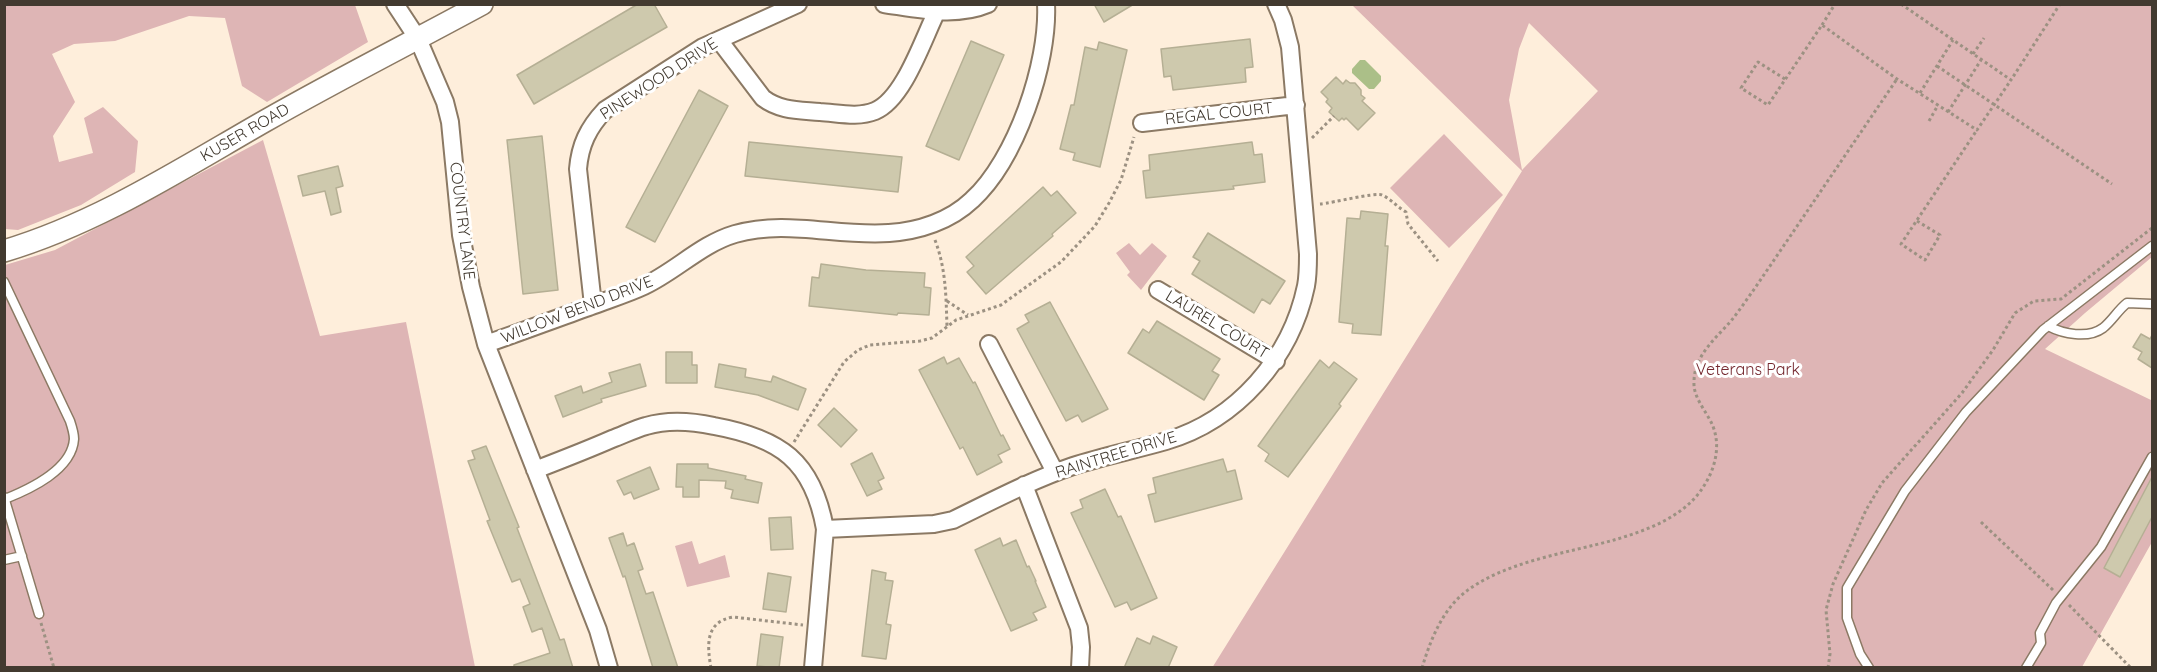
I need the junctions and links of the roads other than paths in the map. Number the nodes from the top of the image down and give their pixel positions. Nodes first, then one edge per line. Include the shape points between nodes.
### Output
1 (395, 4) edge
2 (482, 4) edge
3 (798, 4) edge
4 (884, 4) edge
5 (988, 4) edge
6 (1046, 4) edge
7 (1276, 4) edge
8 (937, 11) junction
9 (418, 39) junction
10 (719, 40) junction
11 (1296, 105) junction
12 (1142, 123) road end
13 (2152, 246) edge
14 (4, 251) edge
15 (4, 282) edge
16 (1158, 290) dead end
17 (2152, 304) edge
18 (593, 305) junction
19 (2048, 326) junction
20 (990, 344) dead end
21 (486, 345) junction
22 (1276, 361) junction
23 (2152, 457) edge
24 (535, 470) junction
25 (1055, 472) junction
26 (1024, 486) junction
27 (5, 498) edge
28 (825, 529) junction
29 (22, 556) junction
30 (4, 560) edge
31 (39, 614) road end
32 (609, 668) edge
33 (813, 668) edge
34 (1080, 668) edge
35 (1869, 668) edge
36 (2026, 668) edge

1 - 9 street, COUNTRY LANE
2 - 9 street, KUSER ROAD
3 - 10 street, PINEWOOD DRIVE
4 - 8 street
5 - 8 street via 967,10
6 - 18 street, WILLOW BEND DRIVE via 1041,57 1016,135 987,184 950,216 929,226 886,234 776,227 751,230 726,237 643,286
7 - 11 street, RAINTREE DRIVE via 1290,47
8 - 10 street via 899,92 889,103 861,114 783,109 771,104
9 - 14 street, KUSER ROAD via 305,98 122,203 71,227
9 - 21 street, COUNTRY LANE via 450,122 461,235
10 - 18 street, PINEWOOD DRIVE via 605,110 585,136 578,169
11 - 12 street, REGAL COURT
11 - 22 street, RAINTREE DRIVE via 1308,254 1306,286
13 - 19 lane
15 - 27 lane via 70,421 74,440 66,460 32,486
16 - 22 street, LAUREL COURT
17 - 19 lane via 2127,303 2097,331 2065,333
18 - 21 street, WILLOW BEND DRIVE
19 - 35 lane via 1935,450 1905,491 1847,588 1847,618
20 - 25 street
21 - 24 street, COUNTRY LANE
22 - 25 street, RAINTREE DRIVE via 1236,404 1191,432
23 - 36 lane via 2101,547 2056,603 2040,633 2041,644
24 - 28 street via 646,426 692,421 744,431 773,444 800,468 813,487
24 - 32 street, COUNTRY LANE
25 - 26 street, RAINTREE DRIVE
26 - 28 street, RAINTREE DRIVE via 952,520 934,524
26 - 34 street via 1079,628
27 - 29 lane
28 - 33 street
29 - 30 lane
29 - 31 lane

